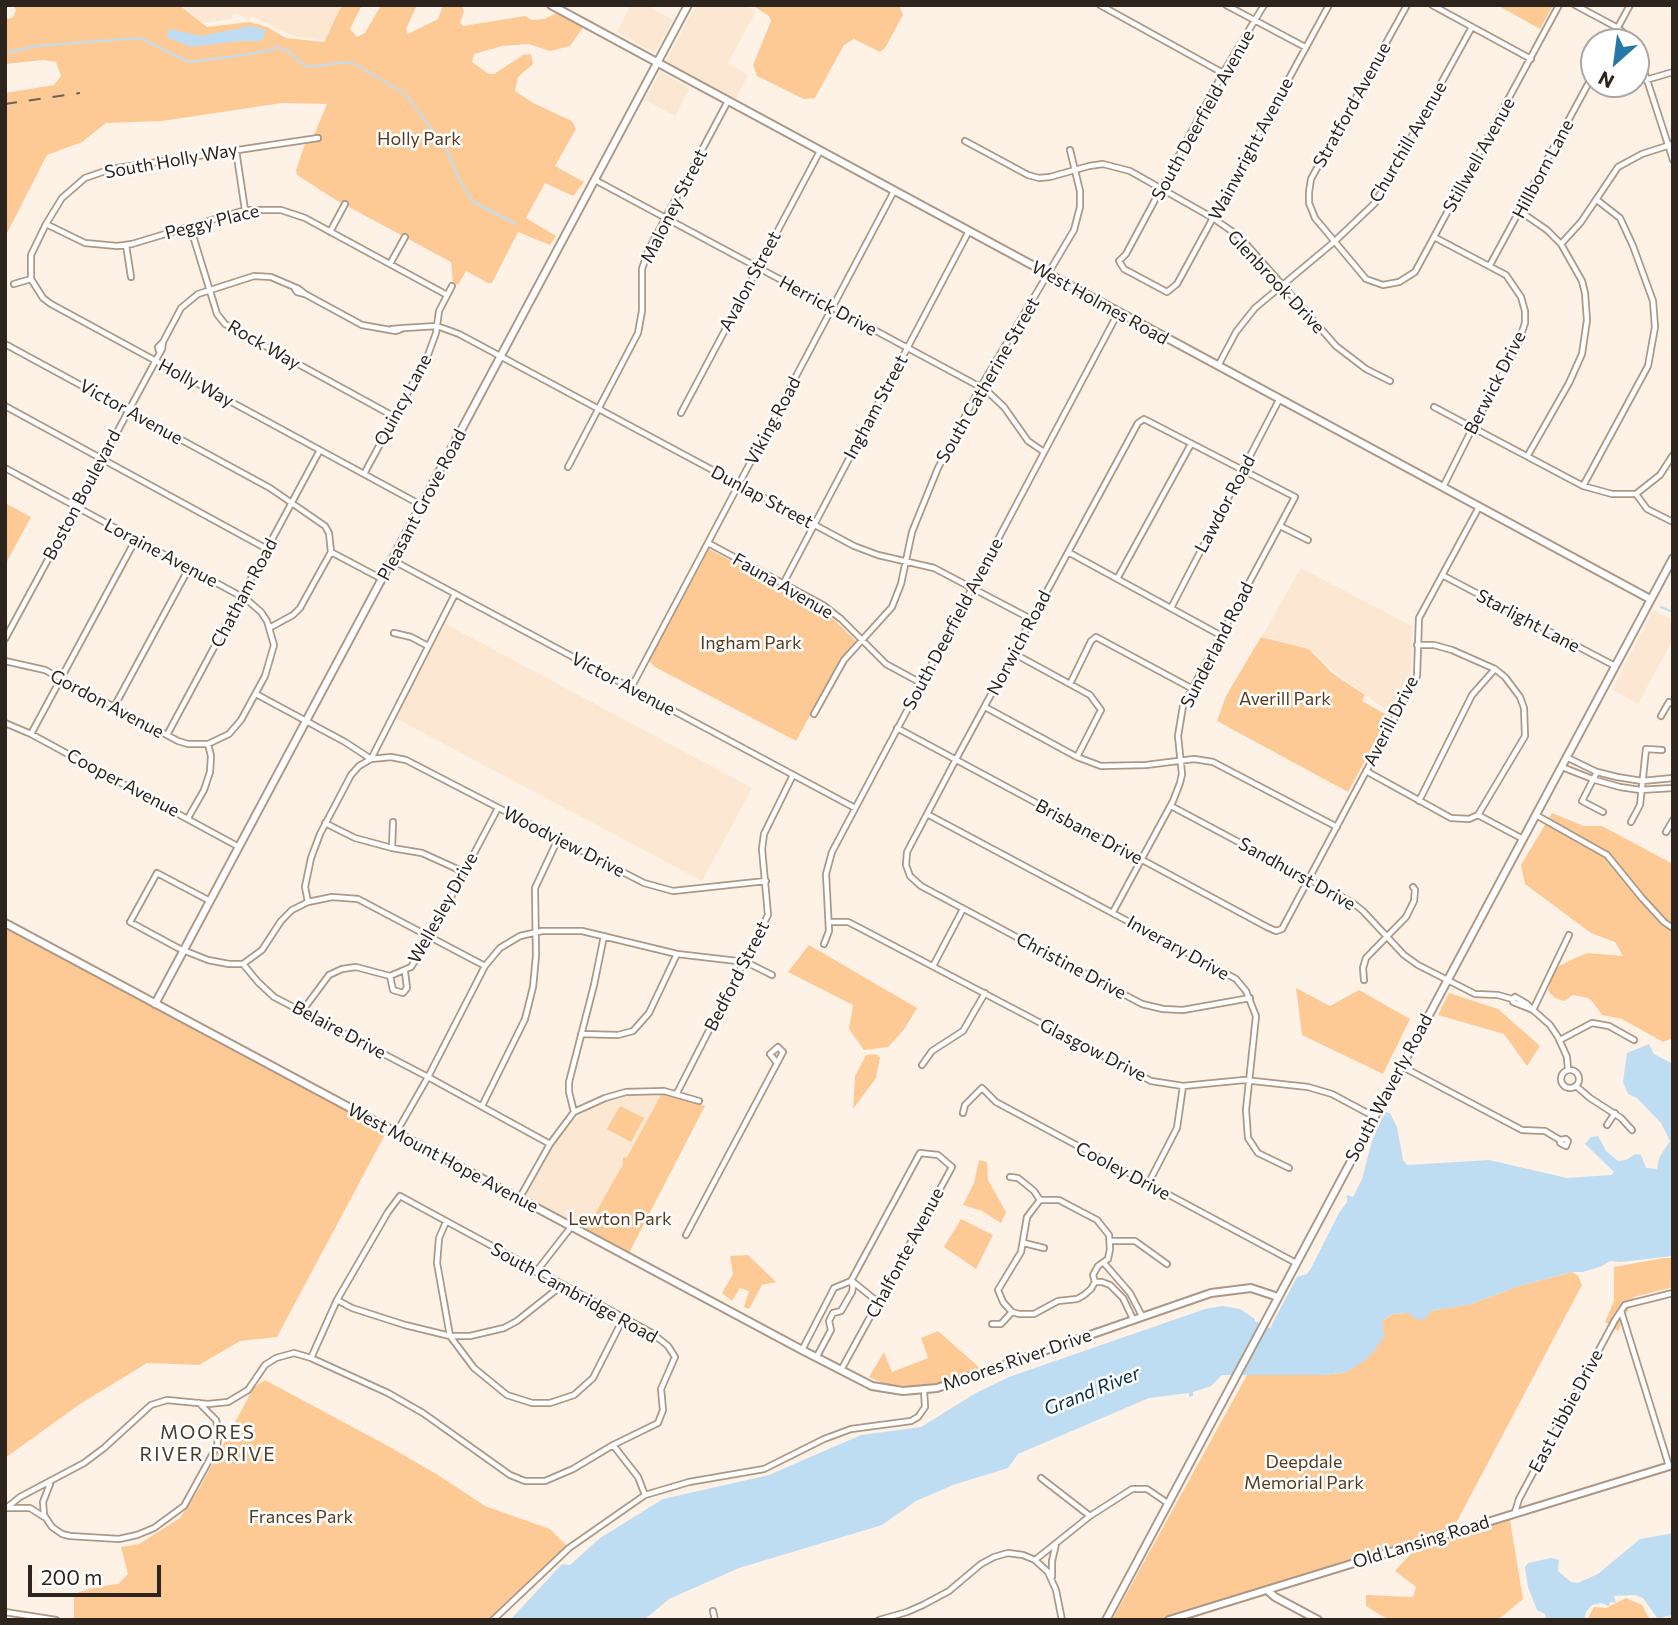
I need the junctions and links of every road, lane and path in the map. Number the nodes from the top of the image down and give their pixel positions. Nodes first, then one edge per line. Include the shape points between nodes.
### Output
1 (551, 5) edge
2 (688, 5) edge
3 (1100, 5) edge
4 (1226, 5) edge
5 (1264, 5) edge
6 (1329, 5) edge
7 (1407, 5) edge
8 (1432, 5) edge
9 (1559, 5) edge
10 (1575, 5) edge
11 (1630, 5) edge
12 (559, 7) edge
13 (1255, 21) junction
14 (1472, 27) junction
15 (1618, 28) joint
16 (1306, 47) junction
17 (1531, 59) junction
18 (657, 63) junction
19 (1673, 72) edge
20 (1223, 73) junction
21 (1650, 79) edge
22 (1650, 91) edge
23 (1581, 98) edge
24 (728, 101) junction
25 (318, 138) dead end
26 (965, 141) dead end
27 (1670, 145) edge
28 (236, 150) junction
29 (820, 150) junction
30 (1070, 150) dead end
31 (1673, 160) edge
32 (1075, 170) junction
33 (595, 180) junction
34 (1162, 189) junction
35 (894, 190) junction
36 (1597, 200) junction
37 (345, 204) dead end
38 (245, 210) junction
39 (1521, 212) junction
40 (666, 218) junction
41 (1213, 218) junction
42 (46, 224) junction
43 (190, 226) junction
44 (969, 231) junction
45 (330, 232) junction
46 (405, 237) dead end
47 (1434, 237) junction
48 (1334, 242) junction
49 (1562, 244) junction
50 (126, 245) junction
51 (390, 264) junction
52 (1490, 265) junction
53 (757, 268) junction
54 (1049, 274) junction
55 (131, 276) dead end
56 (31, 279) junction
57 (14, 284) dead end
58 (1281, 285) junction
59 (1383, 285) joint
60 (452, 286) dead end
61 (210, 290) junction
62 (1171, 291) joint
63 (447, 295) junction
64 (833, 308) junction
65 (1118, 313) junction
66 (437, 327) junction
67 (5, 344) edge
68 (908, 348) junction
69 (500, 356) junction
70 (154, 360) junction
71 (1217, 367) junction
72 (1390, 381) dead end
73 (980, 388) junction
74 (1279, 400) junction
75 (5, 406) edge
76 (1434, 407) dead end
77 (598, 409) junction
78 (127, 410) junction
79 (681, 412) dead end
80 (395, 417) junction
81 (1473, 427) junction
82 (1191, 444) junction
83 (320, 450) junction
84 (1044, 453) junction
85 (1528, 455) junction
86 (1673, 455) edge
87 (101, 459) junction
88 (568, 467) dead end
89 (5, 468) edge
90 (1242, 471) junction
91 (364, 474) junction
92 (739, 484) junction
93 (1583, 486) junction
94 (1443, 488) junction
95 (1636, 494) junction
96 (291, 505) junction
97 (421, 505) junction
98 (76, 506) junction
99 (1479, 508) junction
100 (1673, 522) edge
101 (814, 525) junction
102 (1280, 526) junction
103 (136, 539) junction
104 (1308, 540) dead end
105 (708, 543) junction
106 (267, 549) junction
107 (331, 552) junction
108 (1068, 552) junction
109 (1673, 558) edge
110 (906, 560) junction
111 (392, 561) junction
112 (189, 568) junction
113 (1442, 575) junction
114 (383, 579) junction
115 (1117, 579) junction
116 (783, 584) junction
117 (973, 587) junction
118 (455, 594) junction
119 (242, 596) junction
120 (1650, 599) junction
121 (1171, 608) junction
122 (1031, 620) junction
123 (271, 627) junction
124 (394, 633) dead end
125 (1220, 635) junction
126 (5, 639) edge
127 (862, 641) junction
128 (1417, 645) junction
129 (429, 646) junction
130 (1013, 653) junction
131 (5, 661) edge
132 (1615, 666) junction
133 (1495, 670) junction
134 (61, 678) junction
135 (921, 683) junction
136 (1070, 684) junction
137 (631, 688) junction
138 (1191, 688) junction
139 (256, 694) junction
140 (1673, 704) edge
141 (114, 707) junction
142 (985, 707) junction
143 (814, 715) dead end
144 (1661, 716) dead end
145 (306, 721) junction
146 (5, 723) edge
147 (897, 728) junction
148 (31, 734) junction
149 (167, 735) junction
150 (208, 744) junction
151 (1662, 750) dead end
152 (1077, 757) junction
153 (1566, 757) junction
154 (371, 759) junction
155 (1180, 760) junction
156 (955, 761) junction
157 (1561, 766) junction
158 (1366, 771) junction
159 (1597, 772) junction
160 (793, 775) junction
161 (1673, 778) edge
162 (1593, 780) junction
163 (1642, 781) junction
164 (1673, 788) edge
165 (1640, 789) junction
166 (1419, 801) junction
167 (1171, 806) junction
168 (498, 808) junction
169 (855, 808) junction
170 (1603, 813) dead end
171 (927, 814) junction
172 (1478, 815) junction
173 (1536, 815) junction
174 (188, 818) junction
175 (1673, 820) edge
176 (393, 822) dead end
177 (1631, 822) dead end
178 (325, 823) junction
179 (1336, 827) junction
180 (1665, 832) dead end
181 (558, 839) junction
182 (1523, 839) junction
183 (239, 847) junction
184 (392, 848) junction
185 (1142, 859) junction
186 (464, 872) junction
187 (908, 872) joint
188 (1308, 879) junction
189 (766, 881) junction
190 (1413, 887) dead end
191 (210, 901) junction
192 (308, 902) junction
193 (963, 909) junction
194 (1113, 912) junction
195 (829, 922) junction
196 (5, 923) edge
197 (1673, 928) edge
198 (1283, 929) joint
199 (536, 932) junction
200 (1569, 935) dead end
201 (604, 936) junction
202 (430, 937) junction
203 (1386, 937) junction
204 (824, 944) dead end
205 (184, 950) junction
206 (677, 954) junction
207 (746, 962) junction
208 (243, 964) junction
209 (485, 966) junction
210 (933, 966) junction
211 (404, 972) junction
212 (772, 975) dead end
213 (390, 976) junction
214 (1364, 980) dead end
215 (1447, 981) junction
216 (985, 993) junction
217 (1250, 998) junction
218 (155, 1004) junction
219 (303, 1010) junction
220 (1533, 1010) junction
221 (581, 1034) junction
222 (1634, 1040) dead end
223 (1560, 1041) junction
224 (777, 1063) dead end
225 (922, 1065) dead end
226 (1400, 1066) junction
227 (1568, 1070) junction
228 (428, 1077) junction
229 (1250, 1081) junction
230 (1183, 1086) junction
231 (1576, 1086) junction
232 (677, 1093) junction
233 (699, 1101) dead end
234 (482, 1106) junction
235 (575, 1112) junction
236 (963, 1113) dead end
237 (1615, 1113) junction
238 (1373, 1116) junction
239 (1607, 1125) dead end
240 (1632, 1130) dead end
241 (396, 1133) junction
242 (1560, 1140) dead end
243 (550, 1144) junction
244 (1289, 1168) dead end
245 (1010, 1177) dead end
246 (1148, 1184) junction
247 (519, 1199) junction
248 (1040, 1200) junction
249 (446, 1222) junction
250 (570, 1227) junction
251 (686, 1235) dead end
252 (1110, 1241) junction
253 (1024, 1243) junction
254 (1044, 1248) dead end
255 (1296, 1263) junction
256 (1104, 1264) junction
257 (1167, 1264) dead end
258 (536, 1272) junction
259 (851, 1281) junction
260 (1095, 1282) junction
261 (561, 1286) junction
262 (1673, 1293) edge
263 (1278, 1297) junction
264 (337, 1300) junction
265 (878, 1303) junction
266 (1621, 1311) junction
267 (1012, 1312) junction
268 (1142, 1316) junction
269 (623, 1319) junction
270 (1133, 1319) junction
271 (992, 1324) dead end
272 (450, 1336) junction
273 (802, 1350) junction
274 (312, 1358) junction
275 (816, 1358) junction
276 (841, 1371) junction
277 (924, 1390) junction
278 (198, 1403) junction
279 (613, 1445) junction
280 (1671, 1465) edge
281 (1041, 1478) dead end
282 (51, 1482) junction
283 (645, 1495) junction
284 (1169, 1504) junction
285 (6, 1508) edge
286 (1515, 1512) junction
287 (1090, 1516) junction
288 (47, 1520) junction
289 (1056, 1544) junction
290 (1035, 1560) junction
291 (1052, 1578) junction
292 (1267, 1590) junction
293 (713, 1611) dead end
294 (5, 1612) edge
295 (56, 1620) edge
296 (493, 1620) edge
297 (715, 1620) edge
298 (879, 1620) edge
299 (1062, 1620) edge
300 (1106, 1620) edge
301 (1169, 1620) edge
302 (1318, 1620) edge

1 - 12 street, West Holmes Road
2 - 18 street, Pleasant Grove Road
3 - 20 street
4 - 13 street
5 - 13 street, South Deerfield Avenue
6 - 16 street, Wainwright Avenue
7 - 48 street, Stratford Avenue via 1311,179 1311,211
8 - 14 street
9 - 17 street, Stillwell Avenue
10 - 15 street
11 - 15 street
12 - 18 street, West Holmes Road
13 - 16 street
13 - 20 street, South Deerfield Avenue
14 - 17 street
14 - 48 street, Churchill Avenue via 1376,203
16 - 41 street, Wainwright Avenue
17 - 47 street, Stillwell Avenue
18 - 24 street, West Holmes Road
18 - 33 street, Pleasant Grove Road
19 - 21 street
20 - 34 street, South Deerfield Avenue
22 - 27 street
23 - 39 street, Hillborn Lane
24 - 29 street, West Holmes Road
24 - 40 street, Maloney Street
25 - 28 street, South Holly Way
26 - 32 street, Glenbrook Drive via 1028,175 1050,177
27 - 31 street
27 - 36 street via 1618,167
28 - 38 street
28 - 42 street, South Holly Way via 100,172 72,188
29 - 35 street, West Holmes Road
29 - 53 street, Avalon Street
30 - 32 street, South Catherine Street
32 - 34 street, Glenbrook Drive via 1117,166
32 - 54 street, South Catherine Street via 1080,191 1078,218
33 - 40 street, Herrick Drive
33 - 69 street, Pleasant Grove Road
34 - 41 street, Glenbrook Drive
34 - 62 street, South Deerfield Avenue via 1119,261 1124,269
35 - 44 street, West Holmes Road
35 - 64 street, Viking Road
36 - 49 street
36 - 93 street via 1620,218 1653,301 1656,327 1648,366
37 - 45 street
38 - 43 street, Peggy Place
38 - 45 street, Peggy Place via 281,210
39 - 49 street
39 - 52 street, Hillborn Lane
40 - 53 street, Herrick Drive
40 - 77 street, Maloney Street via 644,260 638,333
41 - 58 street, Glenbrook Drive via 1240,237
41 - 62 street, Wainwright Avenue
42 - 50 street, Peggy Place via 85,243
42 - 56 street via 31,255
43 - 50 street, Peggy Place
43 - 61 street, Rock Way
44 - 54 street, West Holmes Road
44 - 68 street, Ingham Street
45 - 51 street, Peggy Place
46 - 51 street
47 - 52 street, Berwick Drive
47 - 59 street, Stillwell Avenue via 1415,272
48 - 58 street, Churchill Avenue
48 - 59 street, Stratford Avenue via 1366,279
49 - 85 street via 1586,293 1587,334 1569,383
50 - 55 street
51 - 63 street, Peggy Place
52 - 81 street, Berwick Drive via 1516,287 1525,323 1517,347
53 - 64 street, Herrick Drive
53 - 79 street, Avalon Street
54 - 65 street, West Holmes Road
54 - 73 street, South Catherine Street
56 - 57 street
56 - 70 street, Holly Way via 51,304
58 - 71 street, Churchill Avenue via 1242,323
58 - 72 street, Glenbrook Drive via 1336,346
60 - 63 street, Quincy Lane
61 - 66 street, Boston Boulevard via 262,276 362,325 396,331
61 - 70 street, Boston Boulevard via 186,303
61 - 80 street, Rock Way via 218,314 230,328
63 - 66 street, Quincy Lane
64 - 68 street, Herrick Drive
64 - 92 street, Viking Road
65 - 71 street, West Holmes Road
65 - 84 street, South Deerfield Avenue
66 - 69 street, Boston Boulevard
66 - 80 street, Quincy Lane via 428,355
67 - 78 street, Victor Avenue
68 - 73 street, Herrick Drive
68 - 101 street, Ingham Street
69 - 77 street, Dunlap Street
69 - 97 street, Pleasant Grove Road
70 - 78 street, Boston Boulevard
70 - 83 street, Holly Way
71 - 74 street, West Holmes Road
73 - 84 street, Herrick Drive via 996,398 1028,441
73 - 110 street, South Catherine Street via 938,468 912,532
74 - 90 street, Lawdor Road
74 - 94 street, West Holmes Road
75 - 87 street
76 - 81 street
77 - 88 street, Maloney Street
77 - 92 street, Dunlap Street
78 - 87 street, Boston Boulevard
78 - 96 street, Victor Avenue via 270,488
80 - 91 street, Quincy Lane
81 - 85 street
81 - 94 street, Berwick Drive
82 - 90 street
82 - 108 street, Norwich Road via 1144,419 1138,423
82 - 115 street
83 - 91 street, Holly Way
83 - 96 street, Chatham Road
84 - 117 street, South Deerfield Avenue
85 - 93 street
86 - 95 street via 1660,475
87 - 98 street, Boston Boulevard
87 - 106 street
89 - 98 street, Loraine Avenue
90 - 102 street, Sunderland Road via 1295,497
90 - 121 street, Lawdor Road
91 - 97 street, Holly Way
92 - 101 street, Dunlap Street
92 - 105 street, Viking Road
93 - 95 street via 1612,494
94 - 99 street, West Holmes Road
95 - 100 street via 1647,509
96 - 106 street, Chatham Road
96 - 107 street, Victor Avenue via 325,526
97 - 111 street, Pleasant Grove Road
98 - 103 street, Loraine Avenue
98 - 126 street, Boston Boulevard
99 - 113 street, Averill Drive
99 - 120 street, West Holmes Road
101 - 110 street, Dunlap Street via 866,551
101 - 116 street, Ingham Street
102 - 104 street
102 - 125 street, Sunderland Road
103 - 112 street, Loraine Avenue
103 - 134 street
105 - 116 street, Fauna Avenue
105 - 137 street, Viking Road
106 - 119 street, Chatham Road
107 - 114 street
107 - 123 street via 300,608
108 - 115 street
108 - 122 street, Norwich Road
109 - 120 street, South Waverly Road
110 - 117 street, Dunlap Street
110 - 127 street, South Catherine Street via 892,607
111 - 114 street, Pleasant Grove Road
111 - 118 street, Victor Avenue
112 - 119 street, Loraine Avenue
112 - 141 street
113 - 128 street, Averill Drive via 1419,618
113 - 132 street, Starlight Lane
114 - 145 street, Pleasant Grove Road
115 - 121 street
116 - 127 street, Fauna Avenue via 823,605
117 - 122 street, Dunlap Street
117 - 135 street, South Deerfield Avenue
118 - 129 street
118 - 137 street, Victor Avenue
119 - 123 street, Loraine Avenue
119 - 149 street, Chatham Road
120 - 132 street, South Waverly Road
121 - 125 street
122 - 130 street, Norwich Road
123 - 139 street via 274,653
124 - 129 street
125 - 138 street, Sunderland Road
127 - 135 street, Fauna Avenue via 886,664
127 - 143 street, South Catherine Street via 844,660
128 - 133 street via 1452,650
128 - 158 street, Averill Drive via 1417,676
129 - 154 street
130 - 136 street
130 - 142 street, Norwich Road
131 - 134 street, Gordon Avenue
132 - 153 street, South Waverly Road
133 - 166 street via 1472,695
133 - 172 street via 1520,697 1525,736
134 - 141 street, Gordon Avenue
134 - 148 street
135 - 147 street, South Deerfield Avenue
136 - 138 street via 1096,637
136 - 152 street via 1090,695 1101,710
137 - 160 street, Victor Avenue
138 - 155 street, Sunderland Road via 1180,722
139 - 145 street
139 - 150 street via 235,728
140 - 144 street via 1669,702
141 - 149 street, Gordon Avenue
142 - 152 street
142 - 156 street, Norwich Road
145 - 154 street
145 - 183 street, Pleasant Grove Road
146 - 148 street, Cooper Avenue
147 - 156 street, Brisbane Drive
147 - 169 street, South Deerfield Avenue
148 - 174 street, Cooper Avenue
149 - 150 street, Gordon Avenue via 188,744
150 - 174 street via 210,772
151 - 163 street via 1646,749
152 - 155 street via 1101,766
153 - 157 street, South Waverly Road
153 - 159 street
154 - 168 street, Woodview Drive via 406,760
154 - 178 street via 351,775
155 - 167 street, Sunderland Road via 1182,775
155 - 179 street via 1213,762
156 - 171 street, Norwich Road
156 - 185 street, Brisbane Drive
157 - 162 street
157 - 173 street, South Waverly Road
158 - 166 street
158 - 179 street, Averill Drive
159 - 162 street
159 - 163 street
160 - 169 street, Victor Avenue
160 - 189 street, Bedford Street via 764,834
161 - 163 street
162 - 165 street
162 - 170 street via 1582,801
163 - 165 street
164 - 165 street
165 - 177 street via 1640,805
166 - 172 street via 1451,818
167 - 185 street, Sunderland Road
167 - 188 street, Sandhurst Drive
168 - 181 street, Woodview Drive
168 - 186 street, Wellesley Drive
169 - 195 street, South Deerfield Avenue via 827,866
171 - 187 street, Norwich Road via 907,852
171 - 194 street, Inverary Drive
172 - 182 street
173 - 182 street, South Waverly Road
173 - 197 street via 1607,855
174 - 183 street, Cooper Avenue
175 - 180 street
176 - 184 street
178 - 184 street via 355,838
178 - 192 street via 311,858 305,887
179 - 188 street, Averill Drive
181 - 189 street, Woodview Drive via 637,881 664,889
181 - 199 street via 535,888
182 - 215 street, South Waverly Road
183 - 191 street, Pleasant Grove Road
184 - 186 street via 422,853
185 - 194 street, Sunderland Road
185 - 198 street, Brisbane Drive via 1267,927
186 - 202 street, Wellesley Drive
187 - 193 street, Christine Drive via 917,884
188 - 198 street, Averill Drive
188 - 203 street, Sandhurst Drive via 1359,907
189 - 207 street, Bedford Street via 768,915
190 - 203 street via 1409,913
191 - 205 street, Pleasant Grove Road
191 - 205 street via 157,873 130,922
192 - 202 street via 332,897 358,899
192 - 208 street via 292,910 262,950
193 - 210 street
193 - 217 street, Christine Drive via 1148,1006 1183,1010
194 - 217 street, Inverary Drive via 1230,975
195 - 204 street, South Deerfield Avenue
195 - 210 street, Glasgow Drive via 848,922
196 - 218 street, West Mount Hope Avenue
199 - 201 street via 569,930
199 - 209 street via 510,940
199 - 234 street via 535,971 525,1019
200 - 220 street
201 - 206 street
201 - 221 street
202 - 209 street
202 - 211 street, Wellesley Drive
203 - 214 street via 1366,958
203 - 215 street, Sandhurst Drive via 1410,960
205 - 208 street via 208,960
205 - 218 street, Pleasant Grove Road
206 - 207 street
206 - 221 street via 653,1006 633,1031
207 - 212 street
207 - 232 street, Bedford Street
208 - 219 street, Belaire Drive via 274,996
209 - 228 street
210 - 216 street, Glasgow Drive
211 - 213 street, Wellesley Drive
211 - 213 street via 407,988 403,993 393,990
213 - 219 street, Wellesley Drive via 356,967 342,969 329,975
215 - 220 street, Sandhurst Drive via 1475,994 1515,997
215 - 226 street, South Waverly Road
216 - 225 street via 962,1031 932,1051
216 - 230 street, Glasgow Drive via 1141,1077
217 - 229 street via 1256,1023
218 - 241 street, West Mount Hope Avenue
219 - 228 street, Belaire Drive
220 - 223 street
221 - 235 street via 569,1082
222 - 223 street via 1609,1026 1592,1023
223 - 227 street
224 - 251 street
226 - 238 street, South Waverly Road
226 - 242 street via 1522,1130 1545,1131
227 - 231 street via 1579,1075
227 - 231 street via 1562,1083 1567,1088
228 - 234 street, Belaire Drive
228 - 241 street
229 - 230 street, Glasgow Drive
229 - 238 street, Glasgow Drive via 1321,1090
229 - 244 street via 1248,1138 1258,1153
230 - 246 street via 1177,1128
231 - 237 street
232 - 233 street
232 - 235 street via 626,1092
234 - 243 street, Belaire Drive
235 - 243 street
236 - 246 street, Cooley Drive via 982,1088 996,1102
237 - 239 street
237 - 240 street
238 - 255 street, South Waverly Road
241 - 247 street, West Mount Hope Avenue
243 - 247 street
245 - 248 street via 1018,1178
246 - 255 street, Cooley Drive
247 - 250 street, West Mount Hope Avenue
248 - 252 street via 1059,1200 1097,1220
248 - 253 street via 1027,1217
249 - 258 street, South Cambridge Road
249 - 264 street, South Cambridge Road via 400,1196
249 - 272 street via 436,1263
250 - 258 street
250 - 273 street, West Mount Hope Avenue
252 - 256 street
252 - 257 street via 1135,1241
253 - 254 street
253 - 267 street via 999,1290
255 - 263 street, South Waverly Road
256 - 260 street via 1093,1275
256 - 268 street via 1130,1293
258 - 261 street, South Cambridge Road
259 - 265 street
259 - 265 street, Chalfonte Avenue via 920,1153 938,1155 951,1167
259 - 273 street via 834,1289
259 - 275 street via 852,1292 841,1311 833,1313 831,1330
260 - 267 street via 1077,1299 1058,1301 1026,1315
260 - 270 street via 1110,1285
261 - 269 street, South Cambridge Road
261 - 272 street via 504,1328
262 - 266 street via 1625,1305
263 - 268 street, Moores River Drive via 1251,1288 1229,1290
263 - 284 street, South Waverly Road
264 - 272 street via 372,1315
264 - 274 street
265 - 276 street, Chalfonte Avenue
266 - 280 street
266 - 286 street, East Libbie Drive
267 - 271 street via 1001,1324
268 - 270 street, Moores River Drive
269 - 272 street via 593,1378 574,1395 550,1403 507,1395 474,1368
269 - 279 street, South Cambridge Road via 662,1339 675,1357 661,1389 663,1410 658,1423
270 - 277 street, Moores River Drive
273 - 275 street, West Mount Hope Avenue
274 - 278 street via 294,1353 276,1358 265,1364 238,1397
274 - 279 street via 423,1413 525,1481 553,1478
275 - 276 street, West Mount Hope Avenue
276 - 277 street, West Mount Hope Avenue via 880,1388
277 - 283 street, Moores River Drive via 925,1407 911,1421 851,1429 764,1469
278 - 282 street via 167,1400 151,1405 104,1448
278 - 288 street via 216,1420 217,1446 184,1506 163,1523 119,1539 70,1536
279 - 283 street via 634,1471
280 - 286 street, Old Lansing Road
281 - 287 street
282 - 285 street
282 - 288 street via 43,1502
283 - 296 street, Moores River Drive via 569,1548
284 - 287 street via 1138,1488
284 - 300 street, South Waverly Road
285 - 288 street via 30,1508
286 - 292 street, Old Lansing Road
287 - 289 street
289 - 290 street
289 - 291 street
290 - 291 street
290 - 298 street via 1016,1554 994,1557 949,1591
291 - 299 street
292 - 301 street, Old Lansing Road
292 - 302 street
293 - 297 street
294 - 295 street

